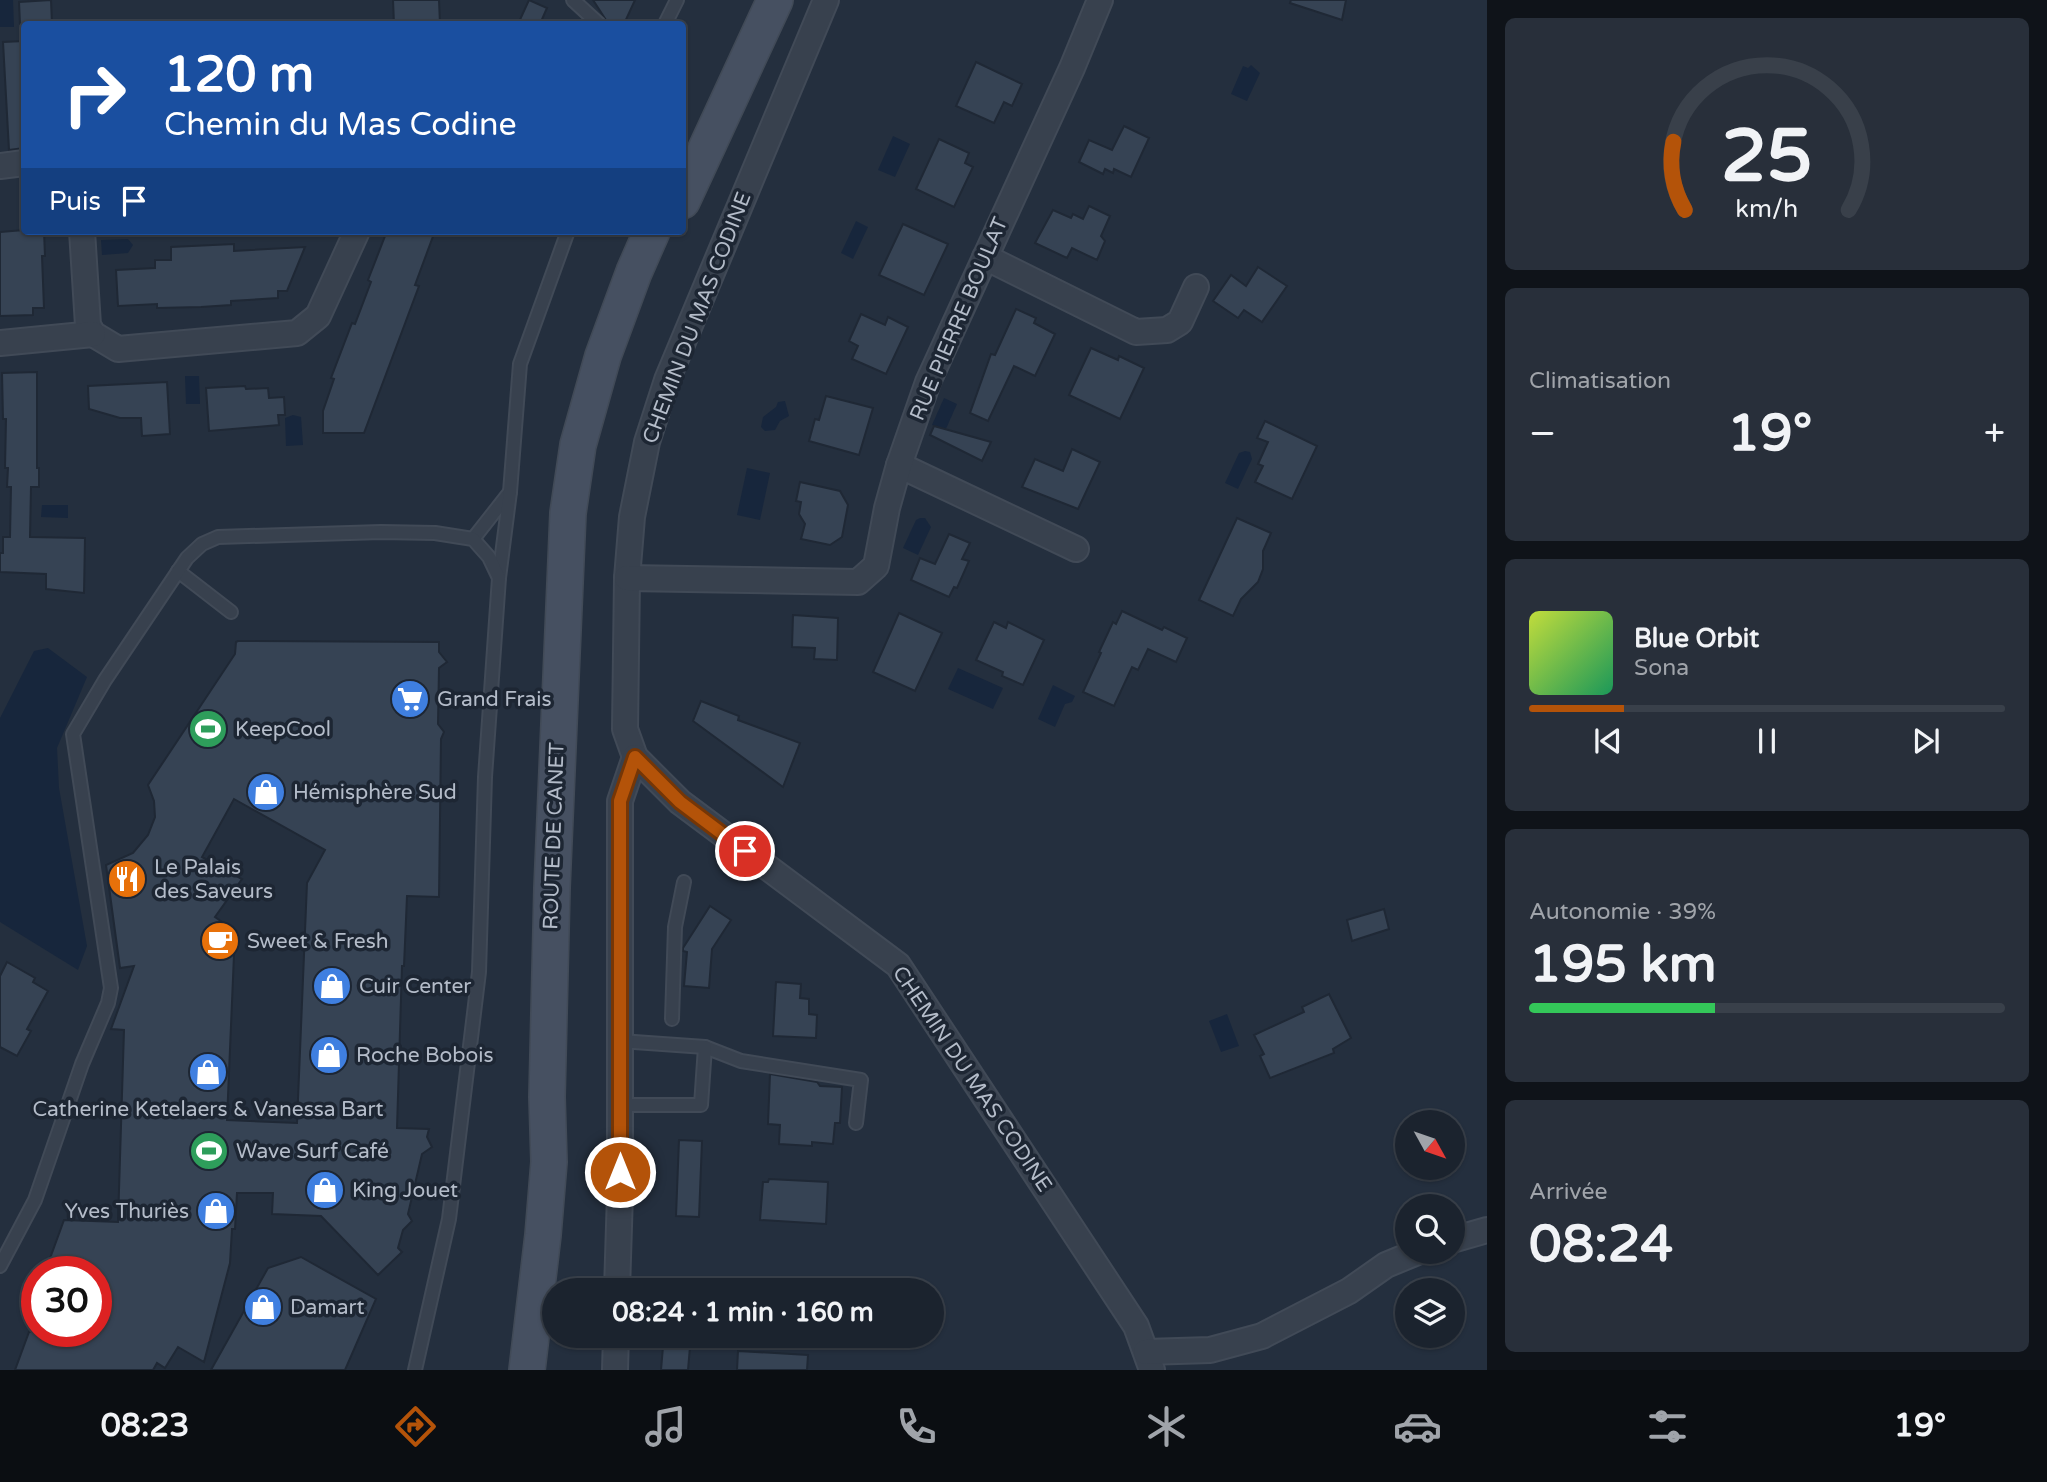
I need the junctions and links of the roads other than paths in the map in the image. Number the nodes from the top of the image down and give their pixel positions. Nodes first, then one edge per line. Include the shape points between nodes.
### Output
1 (573, 0) edge
2 (677, 0) edge
3 (756, 0) edge
4 (775, 0) edge
5 (827, 0) edge
6 (1100, 0) edge
7 (596, 21) edge
8 (666, 21) edge
9 (686, 153) edge
10 (21, 163) edge
11 (0, 166) edge
12 (686, 192) edge
13 (82, 235) edge
14 (355, 235) edge
15 (567, 235) edge
16 (650, 235) edge
17 (667, 235) edge
18 (985, 257) junction
19 (1196, 287) dead end
20 (93, 334) junction
21 (0, 343) edge
22 (899, 466) junction
23 (510, 492) junction
24 (473, 539) junction
25 (1076, 549) dead end
26 (178, 570) junction
27 (499, 578) junction
28 (627, 578) junction
29 (231, 612) dead end
30 (635, 757) junction
31 (684, 882) dead end
32 (672, 1019) dead end
33 (620, 1041) junction
34 (705, 1047) junction
35 (620, 1105) junction
36 (856, 1123) dead end
37 (1487, 1230) edge
38 (1465, 1236) edge
39 (1395, 1261) edge
40 (0, 1266) edge
41 (550, 1278) edge
42 (552, 1278) edge
43 (617, 1278) edge
44 (542, 1314) edge
45 (542, 1322) edge
46 (546, 1348) edge
47 (616, 1348) edge
48 (1149, 1361) edge
49 (415, 1370) edge
50 (518, 1370) edge
51 (527, 1370) edge
52 (545, 1370) edge
53 (615, 1370) edge

1 - 7 lane
2 - 8 lane
3 - 9 main road
4 - 12 main road
5 - 28 street, CHEMIN DU MAS CODINE via 667,380 646,442
6 - 18 street, RUE PIERRE BOULAT
10 - 11 street
13 - 20 street via 88,325
14 - 20 street via 318,316 297,333 118,349
15 - 23 lane via 520,364
16 - 41 main road, ROUTE DE CANET via 603,356 579,445 568,513 547,1097
17 - 42 main road, ROUTE DE CANET via 617,360 595,444 584,511 578,615 572,1096
18 - 19 street via 1136,332 1167,330 1180,323
18 - 22 street, RUE PIERRE BOULAT via 928,382
20 - 21 street
22 - 25 street
22 - 28 street, RUE PIERRE BOULAT via 876,566 858,582
23 - 24 lane
23 - 27 lane
24 - 26 lane via 408,532 218,537 202,544
24 - 27 lane
26 - 29 lane
26 - 40 lane via 73,734 111,988 35,1200
27 - 49 lane via 485,777 479,972 449,1219
28 - 30 street, CHEMIN DU MAS CODINE via 625,729
30 - 33 street via 620,801
30 - 48 street, CHEMIN DU MAS CODINE via 680,802 898,965 1136,1326
31 - 32 lane via 674,928
33 - 34 lane
33 - 35 street
34 - 35 lane via 701,1105
34 - 36 lane via 741,1061 861,1080
35 - 43 street
37 - 38 street
39 - 48 street via 1262,1336
44 - 50 main road
45 - 51 main road, ROUTE DE CANET
46 - 52 main road
47 - 53 street

